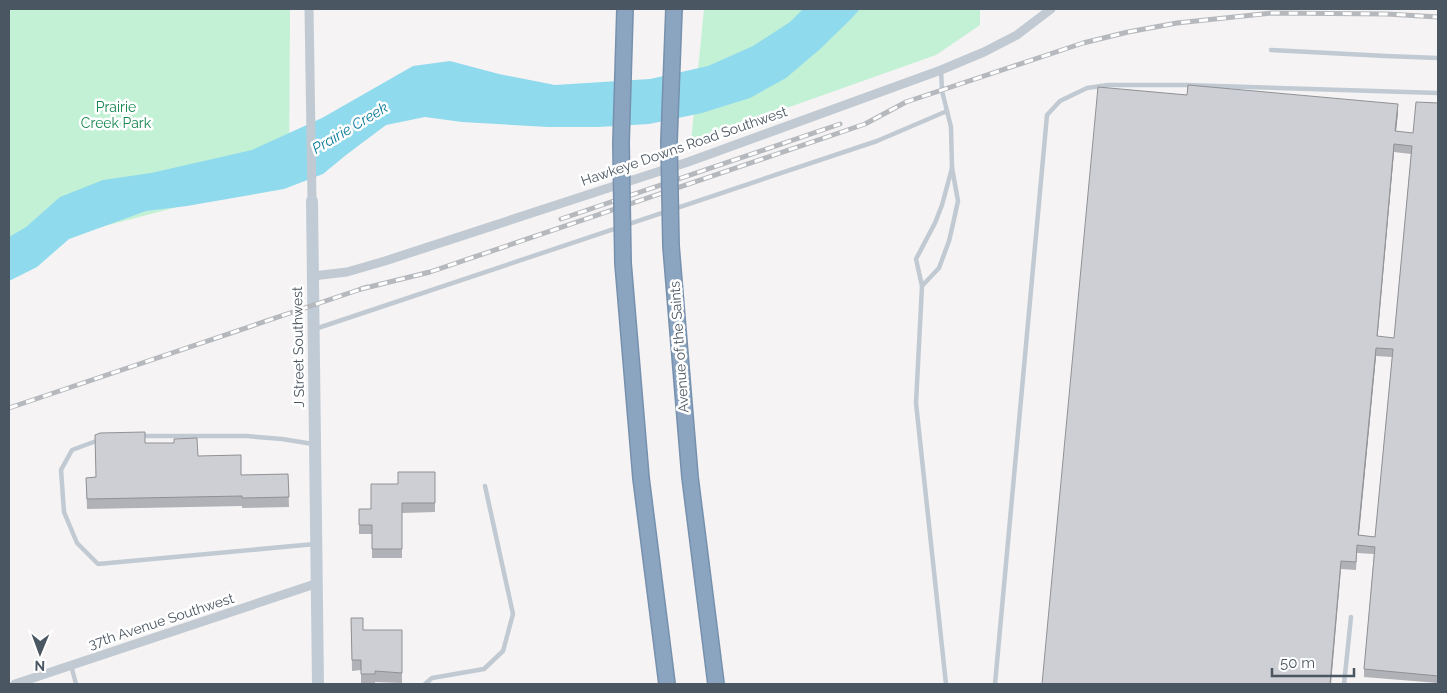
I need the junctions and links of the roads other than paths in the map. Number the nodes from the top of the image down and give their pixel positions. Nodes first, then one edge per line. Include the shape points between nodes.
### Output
1 (309, 9) edge
2 (625, 9) edge
3 (674, 9) edge
4 (1051, 9) edge
5 (1271, 50) dead end
6 (1438, 58) edge
7 (941, 70) junction
8 (1438, 93) edge
9 (947, 111) junction
10 (952, 168) junction
11 (312, 200) joint
12 (313, 276) junction
13 (922, 286) junction
14 (313, 329) junction
15 (109, 436) edge
16 (128, 436) edge
17 (314, 444) junction
18 (486, 486) dead end
19 (315, 544) junction
20 (316, 584) junction
21 (1351, 617) dead end
22 (71, 665) junction
23 (15, 684) edge
24 (76, 684) edge
25 (318, 684) edge
26 (425, 684) edge
27 (667, 684) edge
28 (716, 684) edge
29 (946, 684) edge
30 (995, 684) edge
31 (1344, 684) edge

1 - 11 street, J Street Southwest
2 - 27 highway, bridge via 621,143 623,263 641,478
3 - 28 highway, Avenue of the Saints, bridge via 669,141 671,246 690,477
4 - 7 street, Hawkeye Downs Road Southwest via 1017,35
5 - 6 lane
7 - 9 lane
7 - 12 street, Hawkeye Downs Road Southwest via 688,162 385,262
8 - 30 lane via 1108,85 1087,88 1060,101 1048,115
9 - 10 lane via 951,127
9 - 14 lane via 877,141
10 - 13 lane via 935,223 916,259
10 - 13 lane via 958,201 949,241 939,268
11 - 12 street, J Street Southwest
12 - 14 street, J Street Southwest
13 - 29 lane via 916,403
14 - 17 street, J Street Southwest
15 - 19 lane via 72,450 60,470 64,512 78,543 98,564
16 - 17 lane via 246,436
17 - 19 street, J Street Southwest
18 - 26 lane via 513,614 504,652 484,669 432,678
19 - 20 street, J Street Southwest
20 - 22 street, 37th Avenue Southwest
20 - 25 street, J Street Southwest
21 - 31 lane
22 - 23 street, 37th Avenue Southwest
22 - 24 lane

